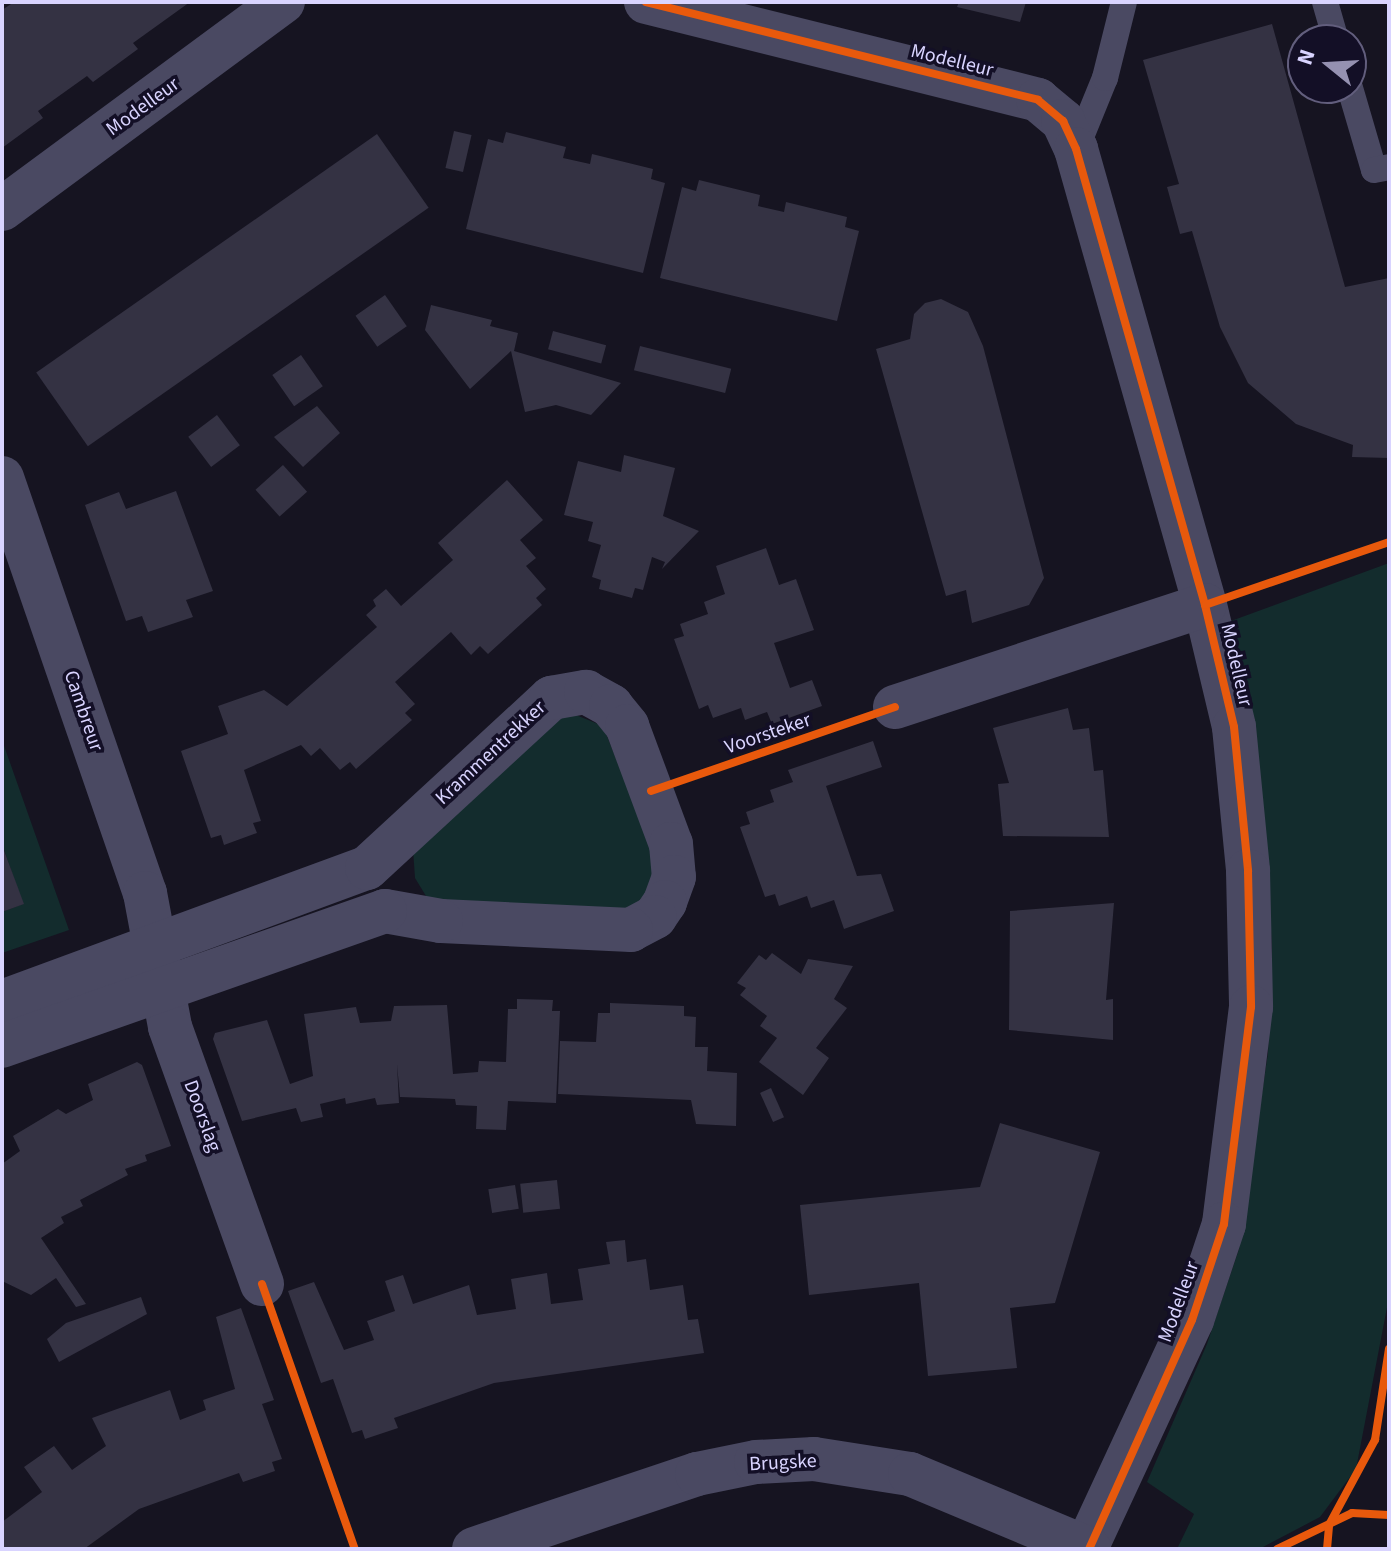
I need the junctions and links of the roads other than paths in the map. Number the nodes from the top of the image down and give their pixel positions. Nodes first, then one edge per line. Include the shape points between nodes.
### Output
1 (283, 2) edge
2 (646, 2) edge
3 (1124, 2) edge
4 (1325, 2) edge
5 (1331, 24) edge
6 (1355, 104) edge
7 (1076, 149) junction
8 (1389, 167) edge
9 (2, 209) edge
10 (2, 478) edge
11 (1205, 605) junction
12 (895, 707) dead end
13 (367, 868) junction
14 (385, 911) junction
15 (154, 946) junction
16 (164, 989) junction
17 (2, 1002) edge
18 (2, 1046) edge
19 (262, 1284) dead end
20 (1088, 1548) edge
21 (474, 1549) edge

1 - 9 street, Modelleur
2 - 7 street, Modelleur via 1038,100 1063,121
3 - 7 lane via 1105,78
4 - 5 lane
6 - 8 lane via 1374,170
7 - 11 street, Modelleur
10 - 15 street, Cambreur via 145,893
11 - 12 street
11 - 20 street, Modelleur via 1234,727 1248,871 1251,1007 1238,1126 1224,1224 1192,1320
13 - 14 street
13 - 14 street, Krammentrekker via 551,698 586,692 611,706 627,726 671,844 674,877 655,917 631,930 592,931 441,921
13 - 15 street, Krammentrekker
14 - 16 street, Krammentrekker
15 - 16 street, Doorslag
15 - 17 street, Krammentrekker
16 - 18 street, Krammentrekker
16 - 19 street, Doorslag via 170,1027
20 - 21 street, Brugske via 910,1474 814,1459 756,1462 697,1474

